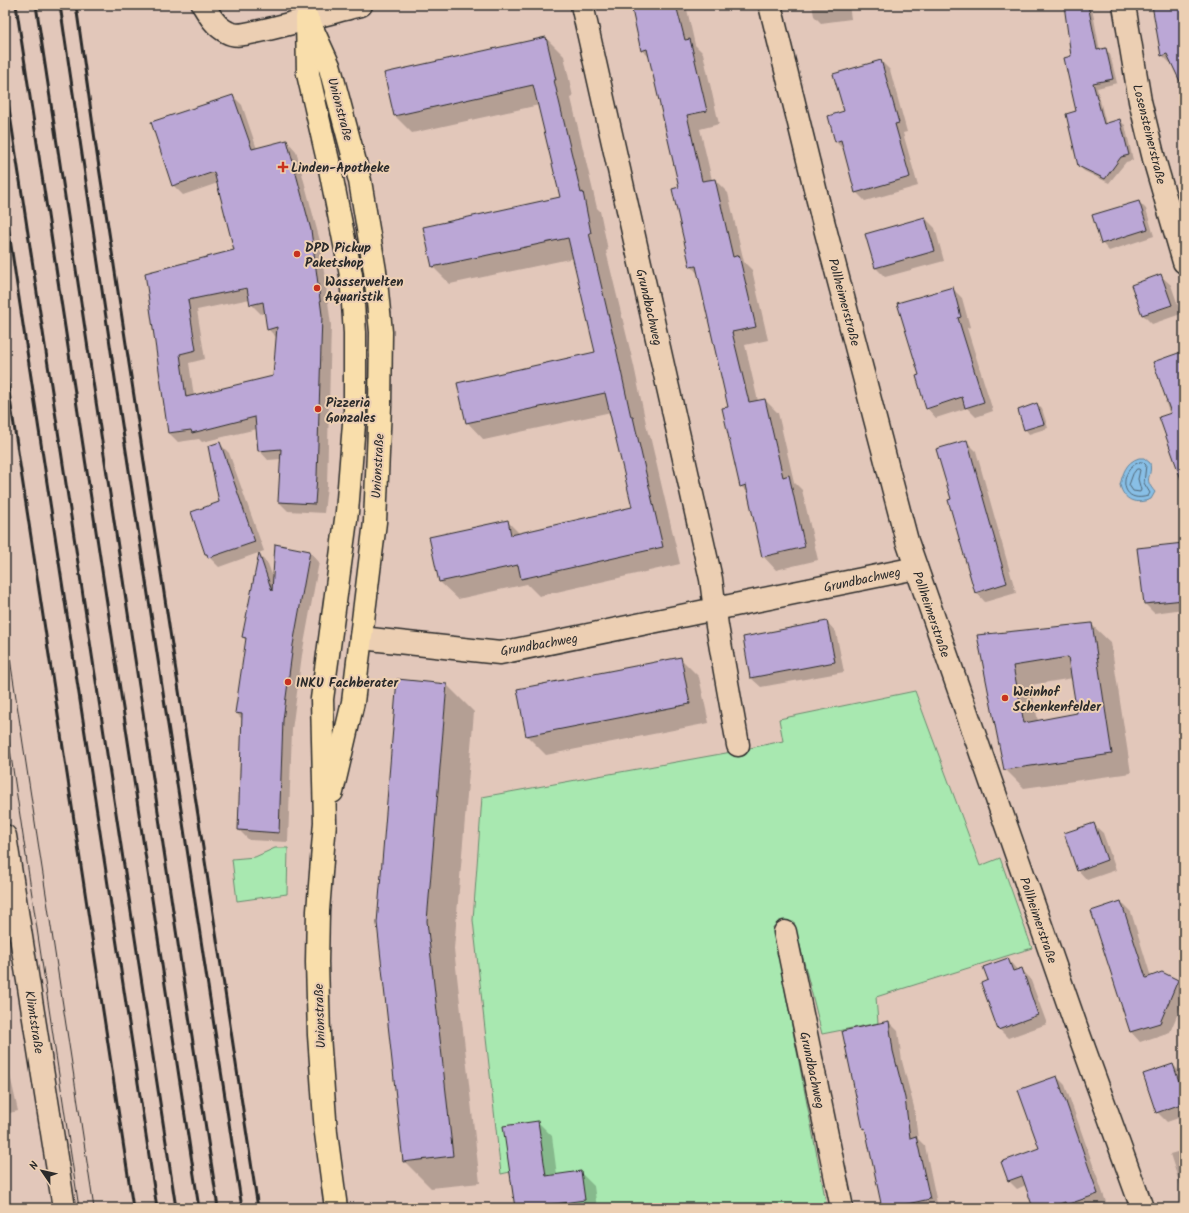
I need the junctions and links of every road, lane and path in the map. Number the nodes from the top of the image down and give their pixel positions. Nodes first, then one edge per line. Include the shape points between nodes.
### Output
1 (203, 5) edge
2 (360, 5) edge
3 (582, 5) edge
4 (770, 5) edge
5 (1124, 5) edge
6 (305, 12) edge
7 (1184, 262) edge
8 (916, 568) junction
9 (714, 609) junction
10 (361, 638) junction
11 (738, 745) dead end
12 (325, 822) junction
13 (5, 836) edge
14 (785, 932) dead end
15 (64, 1208) edge
16 (336, 1208) edge
17 (842, 1208) edge
18 (1142, 1208) edge

1 - 6 street via 221,28 235,34 244,34
2 - 6 street
3 - 9 street, Grundbachweg via 710,579
4 - 8 street, Pollheimerstraße via 822,217 901,521
5 - 7 street, Losensteinerstraße via 1140,101
6 - 10 main road, Unionstraße via 330,68 360,182 375,271 381,332 375,522
6 - 12 main road, Unionstraße via 308,74 351,275 355,333 355,411 347,512 322,699
8 - 9 street, Grundbachweg
8 - 18 street, Pollheimerstraße
9 - 10 street, Grundbachweg via 500,653
9 - 11 street, Grundbachweg
10 - 12 main road, Unionstraße via 353,702
12 - 16 main road, Unionstraße via 318,912 319,1035 326,1134
13 - 15 street, Klimtstraße
14 - 17 street, Grundbachweg

